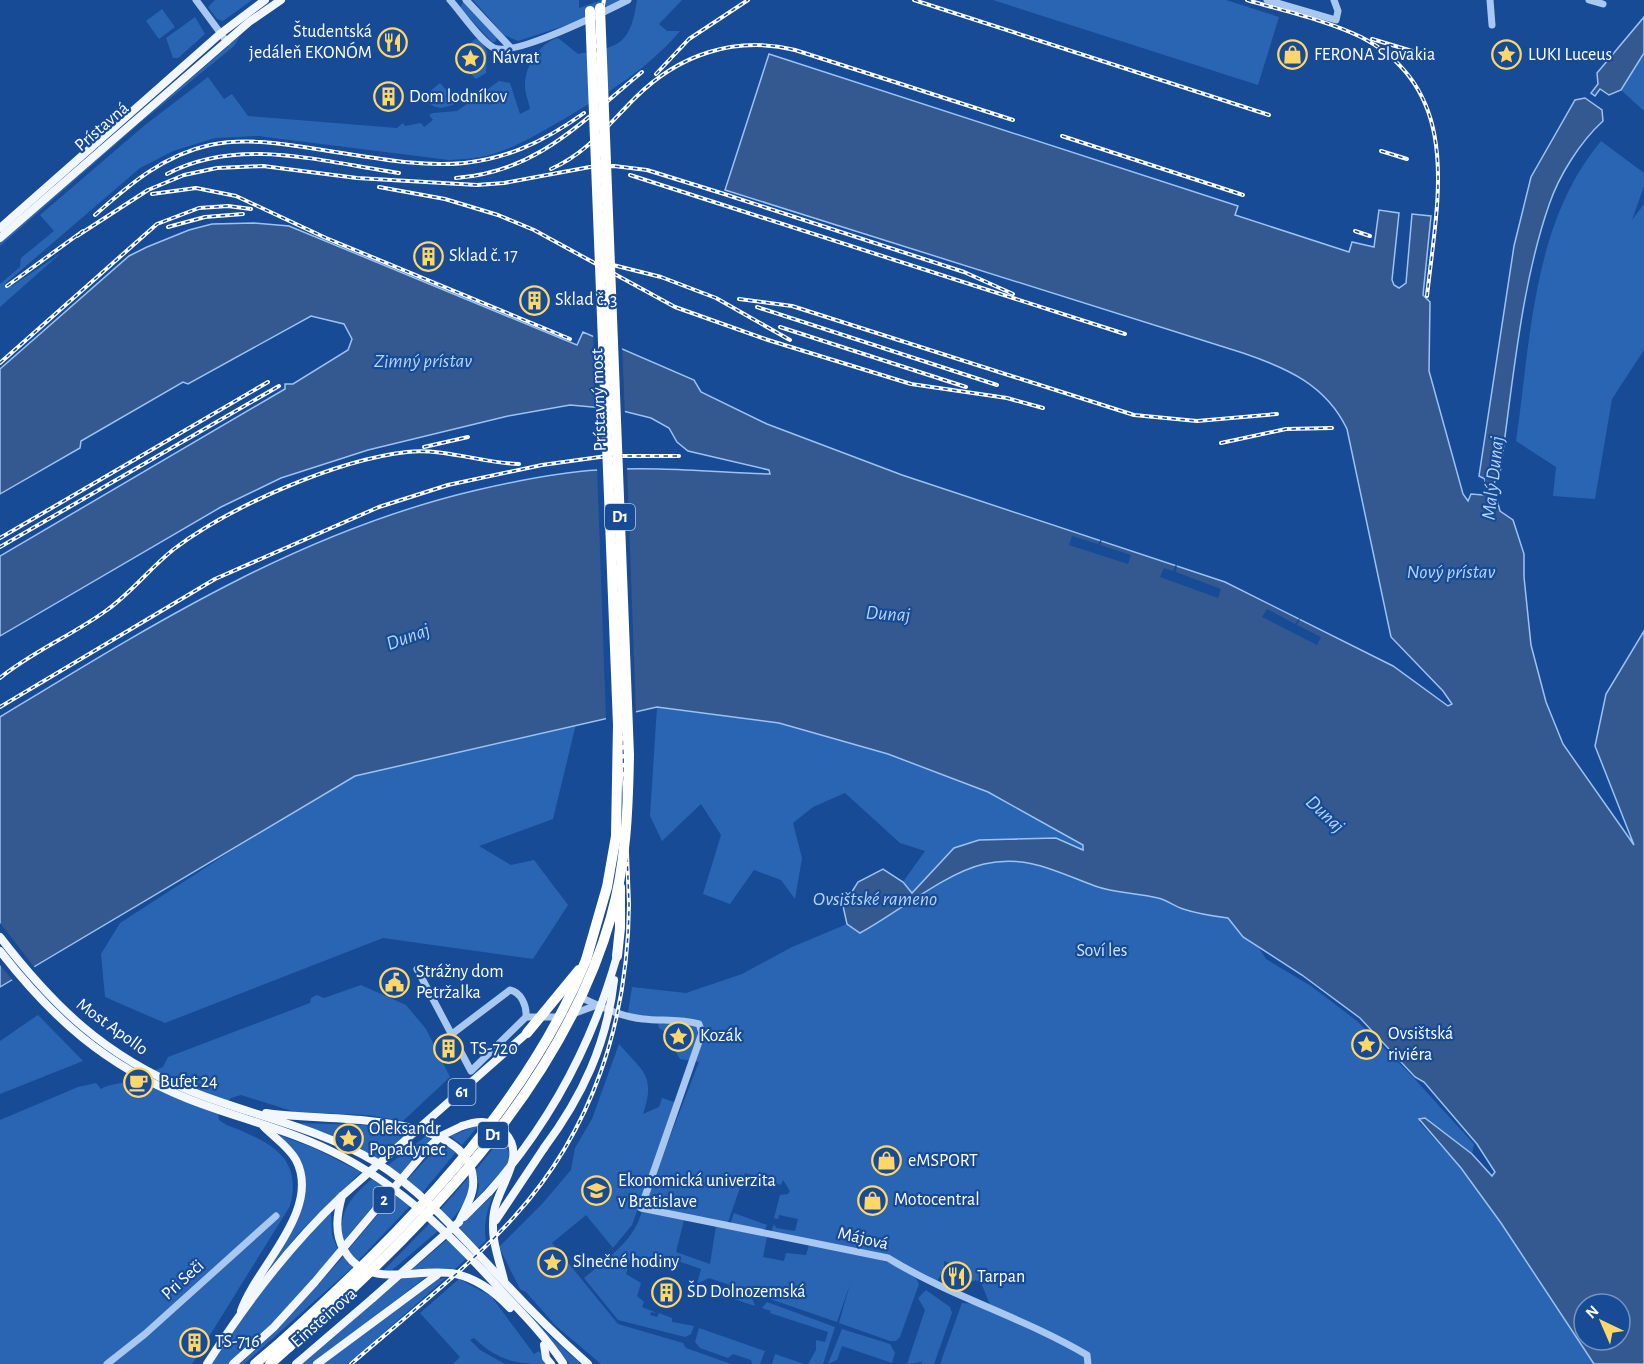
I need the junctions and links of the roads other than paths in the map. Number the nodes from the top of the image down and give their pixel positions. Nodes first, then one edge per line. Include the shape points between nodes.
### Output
1 (196, 0) edge
2 (265, 0) edge
3 (281, 0) edge
4 (450, 0) edge
5 (466, 0) edge
6 (590, 0) edge
7 (628, 0) edge
8 (1267, 0) edge
9 (1334, 0) edge
10 (1490, 0) edge
11 (1589, 0) edge
12 (601, 3) edge
13 (1603, 4) dead end
14 (1492, 25) dead end
15 (220, 34) junction
16 (227, 42) junction
17 (511, 48) junction
18 (0, 228) edge
19 (0, 238) edge
20 (620, 874) junction
21 (0, 938) edge
22 (0, 951) edge
23 (617, 956) junction
24 (586, 960) junction
25 (417, 969) dead end
26 (582, 998) dead end
27 (597, 1005) junction
28 (526, 1017) junction
29 (527, 1033) joint
30 (452, 1034) junction
31 (229, 1108) junction
32 (246, 1110) junction
33 (261, 1124) junction
34 (342, 1196) junction
35 (276, 1216) dead end
36 (459, 1222) junction
37 (493, 1229) junction
38 (440, 1273) junction
39 (505, 1283) junction
40 (241, 1311) junction
41 (286, 1344) junction
42 (544, 1345) junction
43 (107, 1364) edge
44 (207, 1364) edge
45 (233, 1364) edge
46 (255, 1364) edge
47 (270, 1364) edge
48 (296, 1364) edge
49 (317, 1364) edge
50 (551, 1364) edge
51 (563, 1364) edge
52 (588, 1364) edge
53 (1088, 1364) edge

1 - 15 street
2 - 15 main road, Prístavná
3 - 16 main road, Prístavná
4 - 17 street via 491,46
5 - 17 street
6 - 24 highway, Prístavný most / D1, bridge via 619,747 615,836 607,887
7 - 17 street via 580,24
8 - 9 street via 1336,20
10 - 14 street
11 - 13 street
12 - 20 highway, Prístavný most / D1, bridge via 627,678 628,791
15 - 16 street
15 - 18 main road, Prístavná
16 - 19 main road, Prístavná
20 - 23 highway, bridge
20 - 41 highway, D1, bridge via 611,917 586,987 528,1089 411,1231
21 - 31 main road, Most Apollo via 50,999 93,1038 145,1070
22 - 31 main road, Most Apollo via 52,1013 96,1049 141,1077 187,1098
23 - 36 main road, Einsteinova, bridge via 594,1026 560,1098 512,1165
23 - 37 main road, bridge via 610,1008 596,1060 572,1108 503,1206
24 - 29 highway, bridge
24 - 41 highway, D1, bridge via 538,1056 478,1136 377,1251
25 - 30 street
26 - 27 street
27 - 28 street via 577,1014
27 - 53 street, Májová via 641,1019 685,1020 699,1024 702,1033 641,1208 888,1258 923,1279 1062,1340 1087,1355
28 - 30 street via 519,994 508,991
28 - 30 street via 471,1071
29 - 34 main road, 61, bridge
31 - 32 main road
31 - 33 main road
32 - 36 main road via 290,1118 376,1122 427,1132 453,1143 472,1172 473,1190
32 - 39 main road via 344,1146 393,1174 448,1222
33 - 40 main road via 295,1159 301,1177 301,1196 293,1220 255,1280
33 - 51 main road via 313,1143 359,1166 423,1210 488,1276
34 - 38 main road via 338,1232 344,1250 356,1264 373,1273 389,1275
34 - 40 main road, 61 via 286,1253
35 - 43 street, Pri Seči
36 - 48 main road, Einsteinova, bridge
37 - 39 main road, 2 via 494,1248
37 - 45 main road, 2, bridge via 495,1205 513,1159 512,1147 494,1124 478,1121 441,1136 426,1150 314,1283
38 - 42 main road via 456,1274 487,1287
38 - 49 main road
39 - 52 main road, 2
40 - 44 main road, 61
41 - 46 highway, D1
41 - 47 highway, D1
42 - 50 main road
42 - 51 main road

